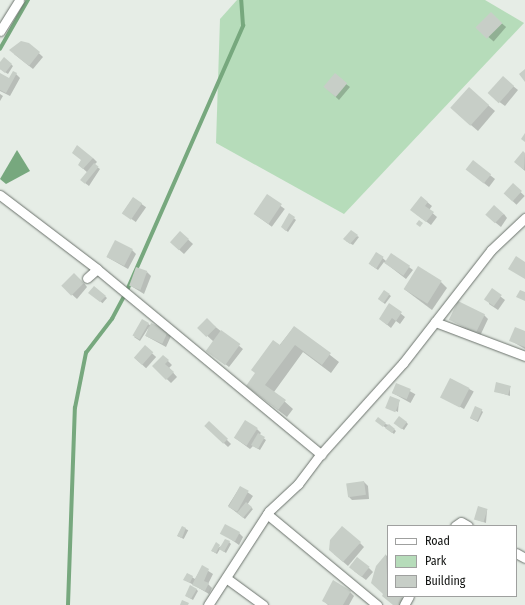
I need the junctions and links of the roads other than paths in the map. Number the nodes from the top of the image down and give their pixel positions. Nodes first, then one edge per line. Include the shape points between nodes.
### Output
1 (19, 0) edge
2 (0, 31) edge
3 (0, 195) edge
4 (523, 223) edge
5 (97, 269) junction
6 (87, 278) dead end
7 (435, 322) junction
8 (525, 356) edge
9 (321, 454) junction
10 (267, 514) junction
11 (456, 525) edge
12 (466, 525) edge
13 (226, 578) junction
14 (208, 605) edge
15 (263, 605) edge
16 (377, 605) edge

1 - 2 street
3 - 5 street
4 - 7 street via 491,250
5 - 6 street
5 - 9 street
7 - 8 street
7 - 9 street via 403,363
9 - 10 street via 298,484
10 - 13 street
10 - 16 street
11 - 12 street via 461,522
13 - 14 street
13 - 15 street

